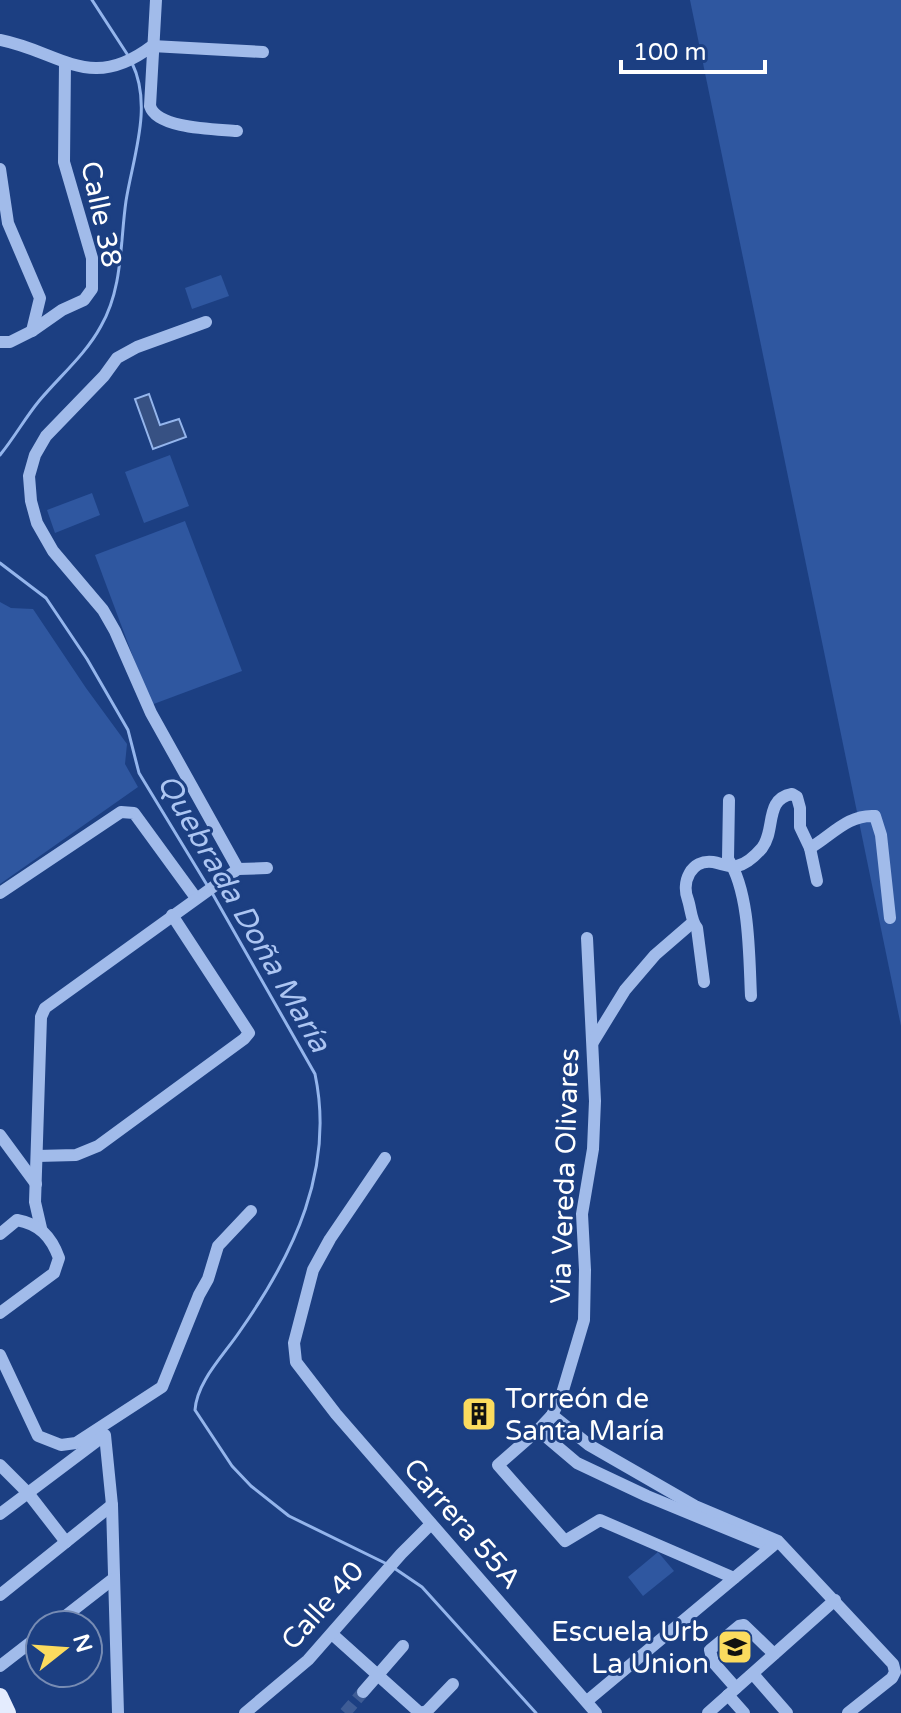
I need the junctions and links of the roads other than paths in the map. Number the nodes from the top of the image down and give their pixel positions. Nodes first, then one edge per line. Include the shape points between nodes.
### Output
1 (156, 0) edge
2 (0, 40) edge
3 (152, 46) junction
4 (263, 52) dead end
5 (65, 63) junction
6 (237, 131) dead end
7 (0, 169) edge
8 (40, 298) junction
9 (62, 310) junction
10 (206, 322) dead end
11 (32, 331) junction
12 (0, 342) edge
13 (729, 800) dead end
14 (810, 848) junction
15 (733, 866) junction
16 (267, 868) dead end
17 (238, 869) junction
18 (817, 881) dead end
19 (0, 893) edge
20 (199, 896) junction
21 (172, 915) junction
22 (890, 918) dead end
23 (692, 923) junction
24 (587, 938) dead end
25 (704, 982) dead end
26 (751, 996) dead end
27 (592, 1044) junction
28 (0, 1135) edge
29 (37, 1156) junction
30 (385, 1158) dead end
31 (36, 1184) junction
32 (35, 1202) junction
33 (251, 1211) dead end
34 (17, 1220) junction
35 (41, 1228) junction
36 (0, 1234) edge
37 (0, 1313) edge
38 (0, 1355) edge
39 (552, 1415) junction
40 (538, 1430) junction
41 (0, 1465) edge
42 (28, 1493) junction
43 (112, 1505) junction
44 (0, 1514) edge
45 (431, 1524) junction
46 (66, 1542) junction
47 (774, 1544) junction
48 (734, 1578) junction
49 (113, 1579) junction
50 (0, 1595) edge
51 (835, 1600) junction
52 (75, 1609) edge
53 (332, 1634) junction
54 (403, 1646) dead end
55 (24, 1647) edge
56 (774, 1654) junction
57 (0, 1666) edge
58 (753, 1674) junction
59 (378, 1675) junction
60 (453, 1684) dead end
61 (363, 1692) tunnel mouth
62 (732, 1692) junction
63 (0, 1696) edge
64 (587, 1701) junction
65 (8, 1713) edge
66 (118, 1713) edge
67 (245, 1713) edge
68 (596, 1713) edge
69 (708, 1713) edge
70 (744, 1713) edge
71 (787, 1713) edge
72 (848, 1713) edge

1 - 3 street
2 - 5 street
3 - 4 street
3 - 5 street via 113,66 84,69
3 - 6 street via 150,106 159,120
5 - 9 street, Calle 38 via 64,162 94,270 92,289 84,300
7 - 8 street via 8,223
8 - 9 street
8 - 11 street
9 - 11 street, Calle 38
10 - 17 street via 117,358 46,436 29,476 37,523 53,551 103,610 151,713
11 - 12 street, Calle 38
13 - 15 street via 728,859
14 - 15 street via 800,827 798,799 786,795 774,805 768,840 748,862
14 - 18 street
14 - 22 street via 836,827 875,816
15 - 23 street via 706,862 688,876 685,892
15 - 26 street via 748,935
16 - 17 street
17 - 20 street
19 - 20 street via 129,810
20 - 21 street
21 - 29 street via 45,1008
21 - 29 street via 249,1033 98,1146 76,1155
23 - 25 street
23 - 27 street via 625,990
24 - 27 street, Via Vereda Olivares
27 - 39 street, Via Vereda Olivares via 593,1149 582,1214 584,1320
28 - 31 street
29 - 31 street
30 - 45 street, Carrera 55A via 313,1270 294,1343 296,1362
31 - 32 street
32 - 34 street
32 - 35 street
33 - 38 street via 218,1246 162,1387 76,1443 61,1445 38,1436
34 - 35 street
34 - 36 street
35 - 37 street via 56,1249 58,1265
39 - 40 street
39 - 47 street via 589,1445
40 - 47 street via 577,1463
40 - 48 street via 498,1465 565,1541 600,1520
41 - 42 street
42 - 43 street via 105,1435
42 - 44 street
42 - 46 street
43 - 46 street
43 - 49 street
45 - 53 street, Calle 40
45 - 64 street, Carrera 55A
46 - 50 street
47 - 48 street
47 - 51 street
48 - 64 street
49 - 52 street
49 - 66 street
51 - 56 street
51 - 72 street via 895,1672
53 - 59 street
53 - 67 street, Calle 40
54 - 59 street
55 - 57 street
56 - 58 street
56 - 62 street via 744,1625 710,1650
58 - 62 street
58 - 71 street
59 - 60 street via 420,1713
59 - 61 street
62 - 69 street
62 - 70 street
63 - 65 main road
64 - 68 street, Carrera 55A

